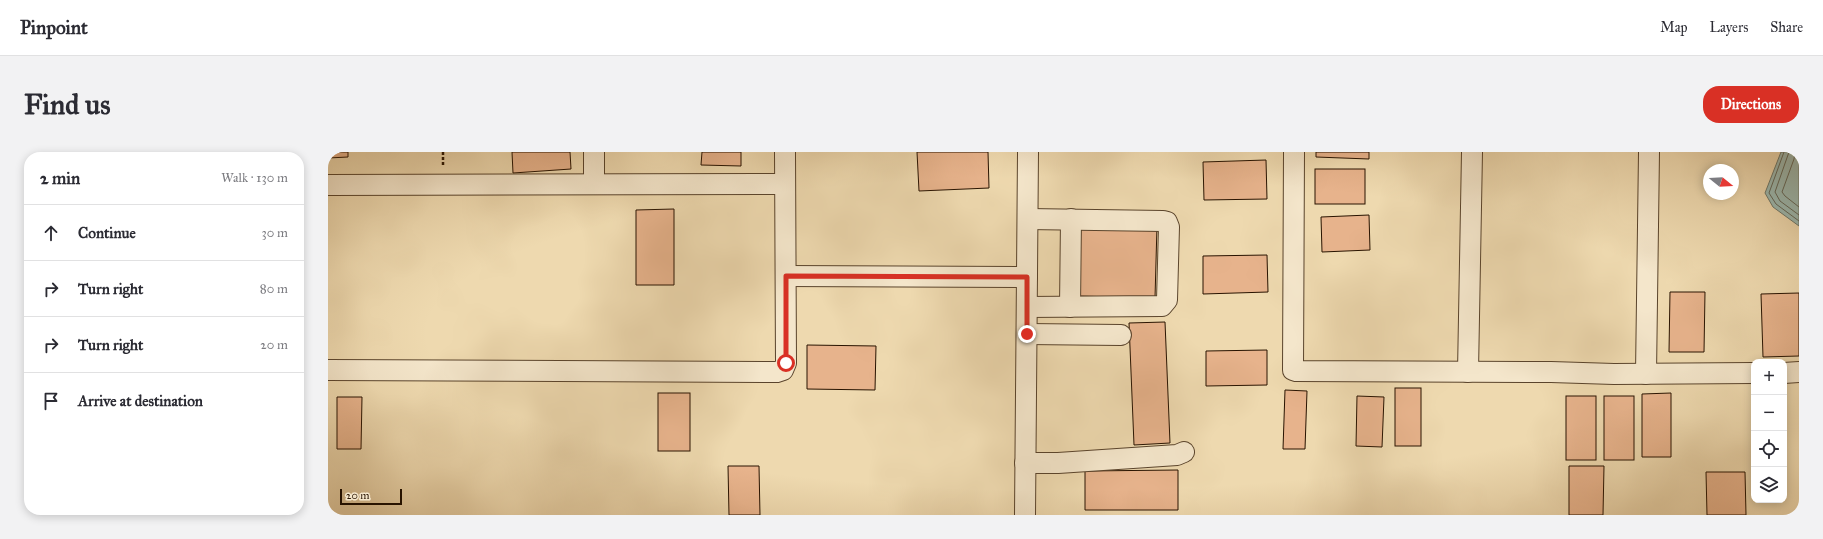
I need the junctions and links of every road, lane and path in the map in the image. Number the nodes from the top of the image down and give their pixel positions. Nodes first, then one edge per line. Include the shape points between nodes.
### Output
1 (594, 152) edge
2 (785, 152) edge
3 (1028, 152) edge
4 (1294, 152) edge
5 (1472, 152) edge
6 (1649, 152) edge
7 (594, 184) junction
8 (785, 184) junction
9 (328, 185) edge
10 (1028, 218) junction
11 (1071, 219) junction
12 (786, 276) junction
13 (1027, 277) junction
14 (1027, 307) junction
15 (1070, 307) junction
16 (1027, 334) junction
17 (1121, 335) dead end
18 (328, 370) edge
19 (1468, 372) junction
20 (1799, 372) edge
21 (1751, 373) edge
22 (1787, 373) edge
23 (1646, 374) junction
24 (1184, 452) dead end
25 (1025, 463) junction
26 (1025, 515) edge

1 - 7 street
2 - 8 street
3 - 10 street
4 - 19 street via 1293,370
5 - 19 street
6 - 23 street
7 - 8 street
7 - 9 street
8 - 12 street
10 - 11 street
10 - 13 street
11 - 15 street
11 - 15 street via 1163,221 1167,222 1169,227 1165,304
12 - 13 street
12 - 18 street via 786,363 783,370 777,372
13 - 14 street
14 - 15 street
14 - 16 street
16 - 17 street
16 - 25 street
19 - 23 street
20 - 22 street
21 - 23 street
24 - 25 street via 1177,455 1066,463
25 - 26 street

